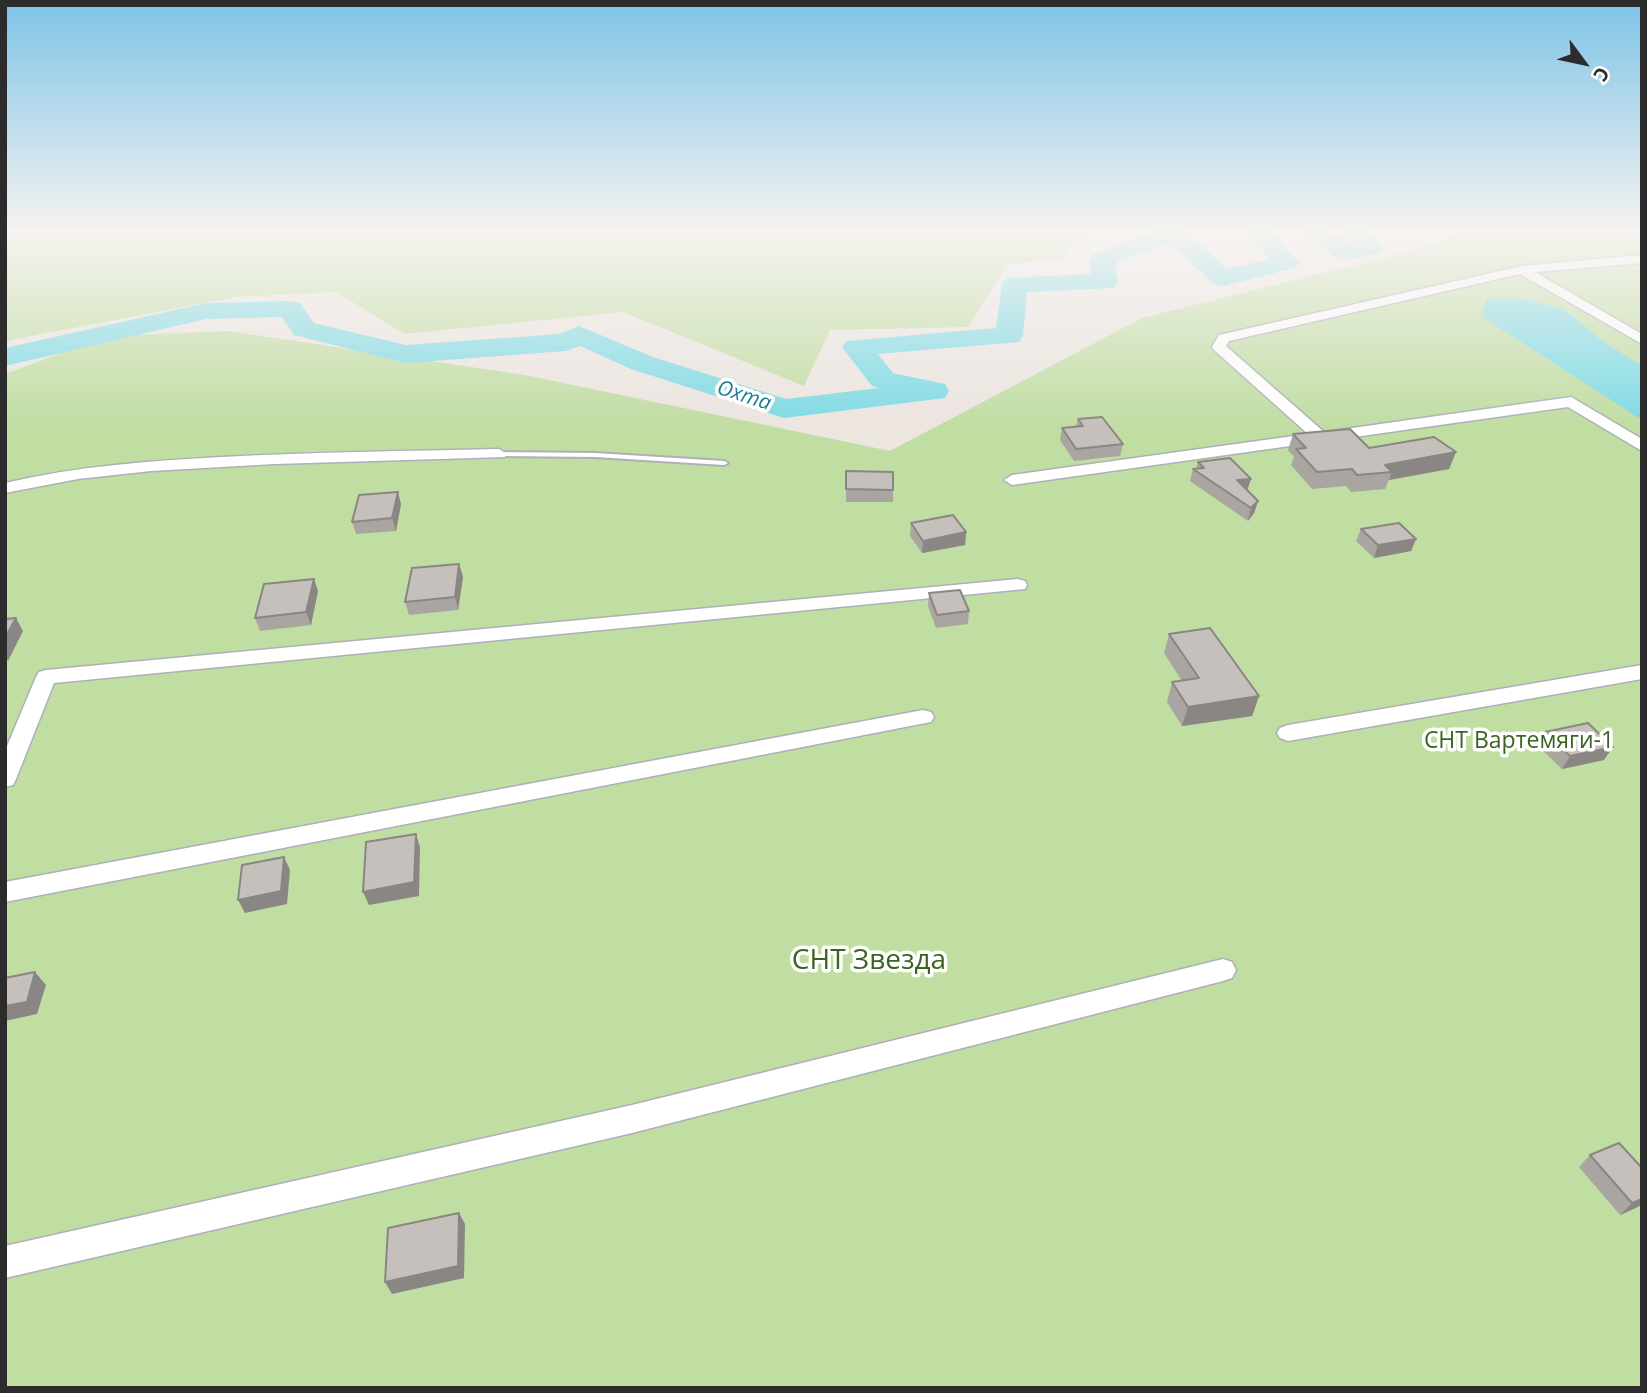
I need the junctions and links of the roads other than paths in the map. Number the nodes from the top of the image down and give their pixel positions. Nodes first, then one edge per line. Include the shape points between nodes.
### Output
1 (1408, 296) edge
2 (1567, 296) edge
3 (1639, 337) edge
4 (1320, 436) junction
5 (1642, 446) edge
6 (499, 454) joint
7 (724, 463) dead end
8 (1012, 480) dead end
9 (5, 488) edge
10 (1017, 585) dead end
11 (1642, 672) edge
12 (923, 717) dead end
13 (1288, 733) dead end
14 (5, 779) edge
15 (5, 892) edge
16 (1223, 970) dead end
17 (5, 1262) edge

1 - 4 street via 1224,338 1219,347
2 - 3 street
4 - 5 street via 1571,402
4 - 8 street
6 - 7 lane
6 - 9 street via 267,459 118,468
10 - 14 street via 46,677
11 - 13 street
12 - 15 street
16 - 17 street via 632,1119

